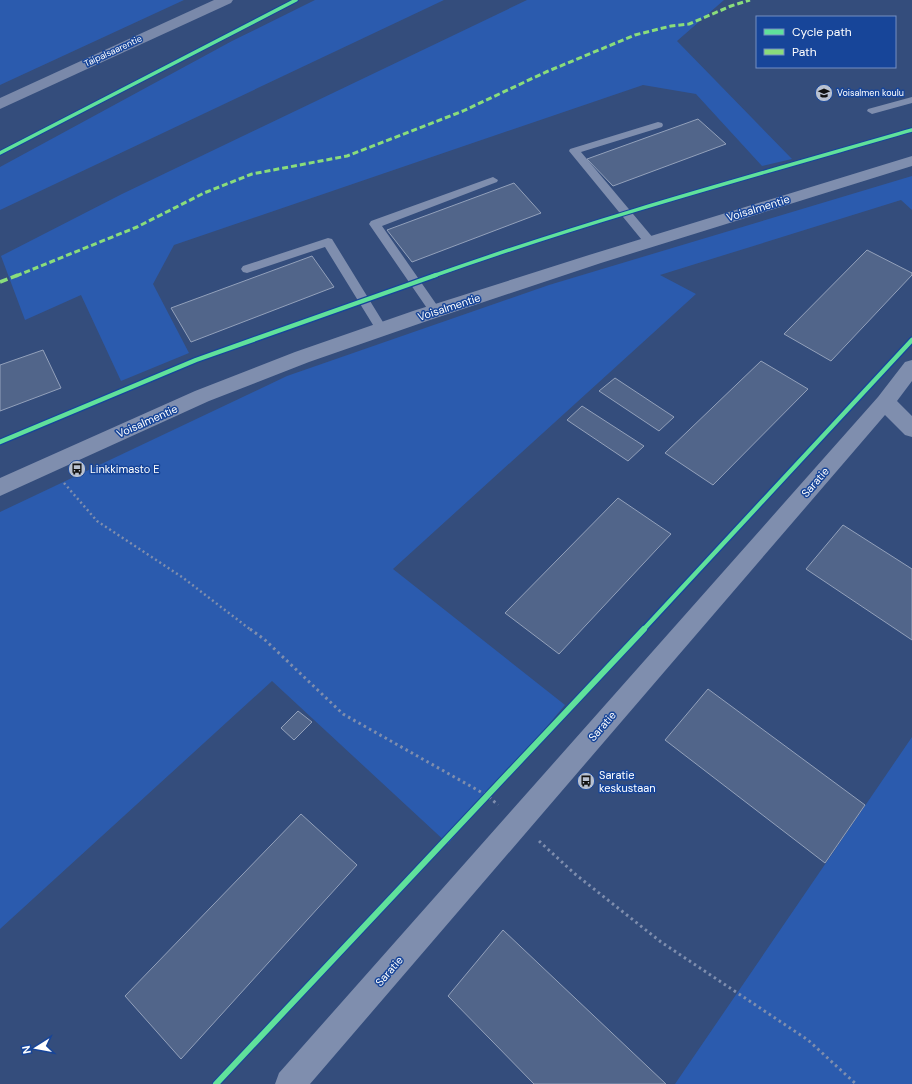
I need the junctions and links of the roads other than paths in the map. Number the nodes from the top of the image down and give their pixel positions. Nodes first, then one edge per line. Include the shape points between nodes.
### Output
1 (226, 0) edge
2 (912, 100) edge
3 (0, 104) edge
4 (872, 111) dead end
5 (658, 125) dead end
6 (912, 161) edge
7 (493, 180) dead end
8 (650, 242) junction
9 (247, 269) dead end
10 (435, 311) junction
11 (382, 330) junction
12 (912, 367) edge
13 (885, 402) junction
14 (912, 429) edge
15 (0, 487) edge
16 (290, 1084) edge

1 - 3 main road, Taipalsaarentie
2 - 4 lane
5 - 8 lane via 574,151
6 - 8 street, Voisalmentie
7 - 10 lane via 375,224
8 - 10 street, Voisalmentie
9 - 11 lane via 328,242
10 - 11 street, Voisalmentie
11 - 15 street, Voisalmentie via 202,396
12 - 13 street, Saratie
13 - 14 street
13 - 16 street, Saratie

